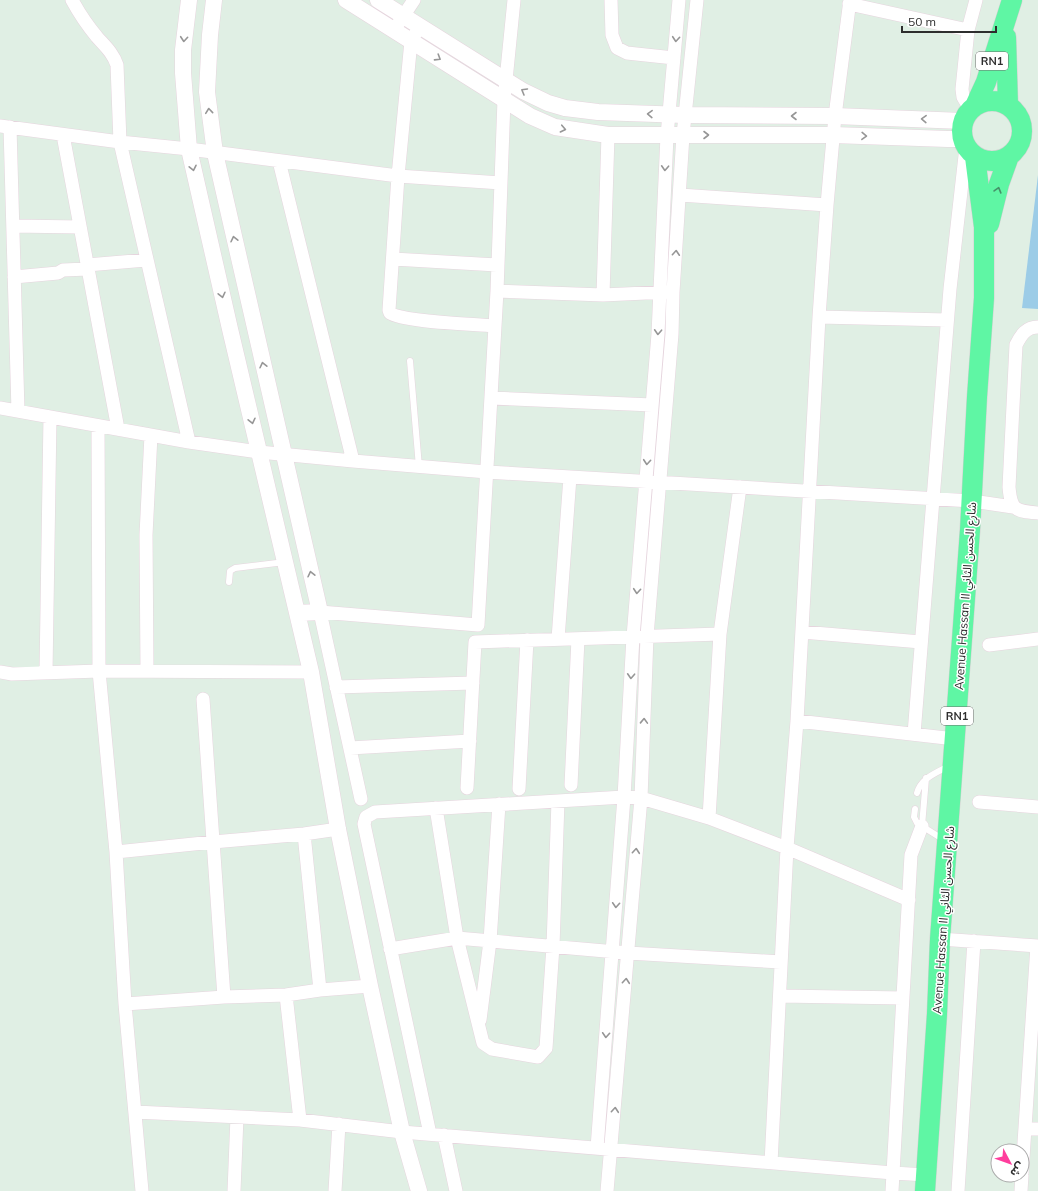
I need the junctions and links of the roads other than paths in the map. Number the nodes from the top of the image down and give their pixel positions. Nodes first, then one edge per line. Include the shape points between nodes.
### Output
1 (72, 0) edge
2 (189, 0) edge
3 (214, 0) edge
4 (346, 0) edge
5 (378, 0) edge
6 (414, 0) edge
7 (514, 0) edge
8 (611, 0) edge
9 (679, 0) edge
10 (697, 0) edge
11 (976, 0) edge
12 (850, 2) edge
13 (1009, 8) edge
14 (403, 16) junction
15 (420, 26) junction
16 (394, 30) junction
17 (968, 30) junction
18 (411, 41) junction
19 (674, 58) junction
20 (506, 80) junction
21 (504, 100) junction
22 (1008, 105) junction
23 (669, 115) junction
24 (685, 115) junction
25 (835, 116) junction
26 (5, 126) edge
27 (969, 130) junction
28 (63, 135) junction
29 (608, 135) junction
30 (683, 135) junction
31 (833, 135) junction
32 (667, 136) junction
33 (120, 142) junction
34 (189, 150) junction
35 (215, 153) junction
36 (1009, 156) junction
37 (279, 161) junction
38 (398, 176) junction
39 (501, 183) junction
40 (680, 195) junction
41 (827, 205) junction
42 (12, 226) junction
43 (80, 227) junction
44 (985, 241) junction
45 (393, 259) junction
46 (146, 260) junction
47 (497, 266) junction
48 (88, 267) junction
49 (14, 277) junction
50 (497, 290) junction
51 (673, 292) junction
52 (660, 293) junction
53 (603, 295) junction
54 (819, 317) junction
55 (947, 320) junction
56 (494, 326) junction
57 (1038, 326) edge
58 (410, 361) dead end
59 (491, 398) junction
60 (652, 405) junction
61 (0, 408) edge
62 (18, 411) junction
63 (50, 417) junction
64 (98, 426) junction
65 (118, 429) junction
66 (151, 435) junction
67 (190, 442) junction
68 (259, 452) junction
69 (284, 454) junction
70 (353, 461) junction
71 (419, 467) junction
72 (487, 472) junction
73 (570, 477) junction
74 (646, 482) junction
75 (660, 482) junction
76 (740, 487) junction
77 (810, 491) junction
78 (933, 498) junction
79 (972, 501) junction
80 (1013, 507) junction
81 (1038, 513) edge
82 (284, 562) junction
83 (229, 582) dead end
84 (320, 612) junction
85 (297, 613) junction
86 (802, 632) junction
87 (720, 634) junction
88 (647, 636) junction
89 (633, 637) junction
90 (578, 638) junction
91 (558, 639) junction
92 (527, 640) junction
93 (1038, 640) edge
94 (921, 642) junction
95 (990, 646) dead end
96 (99, 671) junction
97 (147, 671) junction
98 (0, 672) edge
99 (310, 672) junction
100 (46, 673) junction
101 (473, 683) junction
102 (336, 687) junction
103 (202, 699) dead end
104 (797, 721) junction
105 (914, 734) junction
106 (955, 739) junction
107 (470, 741) junction
108 (350, 748) junction
109 (954, 763) junction
110 (926, 778) junction
111 (571, 785) dead end
112 (467, 788) dead end
113 (519, 789) dead end
114 (917, 793) dead end
115 (624, 797) junction
116 (641, 798) junction
117 (361, 799) dead end
118 (558, 801) junction
119 (979, 802) dead end
120 (499, 804) junction
121 (1038, 807) edge
122 (436, 808) junction
123 (915, 809) dead end
124 (709, 818) junction
125 (922, 826) junction
126 (338, 829) junction
127 (304, 834) junction
128 (212, 842) junction
129 (948, 842) junction
130 (787, 848) junction
131 (116, 852) junction
132 (908, 900) junction
133 (457, 938) junction
134 (940, 939) junction
135 (490, 941) junction
136 (974, 941) junction
137 (553, 946) junction
138 (1038, 946) edge
139 (390, 949) junction
140 (612, 952) junction
141 (628, 953) junction
142 (781, 962) junction
143 (370, 986) junction
144 (320, 990) junction
145 (286, 995) junction
146 (780, 996) junction
147 (224, 997) junction
148 (903, 998) junction
149 (125, 1004) junction
150 (479, 1028) junction
151 (135, 1112) junction
152 (237, 1117) junction
153 (300, 1120) junction
154 (339, 1124) junction
155 (1025, 1128) junction
156 (1038, 1130) edge
157 (402, 1132) junction
158 (430, 1134) junction
159 (444, 1135) junction
160 (1024, 1143) edge
161 (597, 1148) junction
162 (612, 1149) junction
163 (771, 1163) junction
164 (893, 1173) junction
165 (925, 1183) edge
166 (142, 1191) edge
167 (234, 1191) edge
168 (335, 1191) edge
169 (419, 1191) edge
170 (456, 1191) edge
171 (608, 1191) edge
172 (892, 1191) edge
173 (958, 1191) edge

1 - 33 street via 81,16 114,57 118,80
2 -> 34 street via 183,50
35 -> 3 street via 207,92
4 - 16 street
5 - 14 street
6 - 14 street
7 - 20 street
8 - 19 street via 612,36 617,48 627,53
9 -> 19 street
10 - 24 street
11 - 17 street
12 - 17 street
12 - 25 street
13 - 22 main road, RN1 via 1006,57
13 - 27 main road, RN1
14 - 15 street
14 - 16 street
15 - 18 street
15 - 20 street
16 - 18 street
17 - 27 street via 962,97
18 -> 21 street
18 - 38 street
19 - 23 street
20 - 21 street
23 -> 20 street via 566,108 535,97
21 -> 29 street via 530,116 556,127
21 - 39 street
22 - 27 main road via 995,100 981,102
22 - 36 main road, RN1 via 1015,111 1022,130 1021,140
23 - 24 street
23 - 32 street
25 -> 24 street
24 - 30 street
27 -> 25 street
25 - 31 street
26 - 28 street
26 - 42 street
31 -> 27 street via 948,139
27 - 36 main road via 982,160 996,161
27 - 44 main road, Avenue Hassan II شارع الحسن الثاني / RN1 via 981,198
27 - 55 street
28 - 33 street
28 - 43 street
29 - 32 street
29 - 53 street
30 -> 31 street
30 - 32 street
30 - 40 street
31 - 41 street
32 -> 52 street
33 - 34 street
33 - 46 street
34 - 35 street
34 -> 68 street
35 - 37 street
69 -> 35 street
44 -> 36 main road, Avenue Hassan II شارع الحسن الثاني / RN1 via 995,198
37 - 38 street
37 - 70 street
38 - 39 street
38 - 45 street
39 - 47 street
40 - 41 street
51 -> 40 street
41 - 54 street
42 - 43 street
42 - 49 street
43 - 48 street
44 - 79 main road, Avenue Hassan II شارع الحسن الثاني / RN1
45 - 47 street
45 - 56 street via 389,310 392,314 413,319
46 - 48 street
46 - 67 street
47 - 50 street
48 - 49 street
48 - 65 street
49 - 62 street
50 - 53 street
50 - 56 street
51 - 52 street
51 - 75 street
52 - 53 street
52 -> 60 street
54 - 55 street
54 - 77 street
55 - 78 street
56 - 59 street
57 - 80 street via 1025,330 1016,346 1009,487
58 - 71 lane
59 - 60 street
59 - 72 street
60 -> 74 street
61 - 62 street
62 - 63 street
63 - 64 street
63 - 100 street
64 - 65 street
64 - 96 street
65 - 66 street
66 - 67 street
66 - 97 street via 146,535
67 - 68 street
68 - 69 street
68 - 82 street
69 - 70 street
84 -> 69 street
70 - 71 street
71 - 72 street
72 - 73 street
72 - 84 street via 478,625
73 - 74 street
73 - 91 street
74 - 75 street
74 -> 89 street
75 - 76 street
75 - 88 street
76 - 77 street
76 - 87 street
77 - 78 street
77 - 86 street
78 - 79 street
78 - 94 street
79 - 80 street
79 - 106 main road, Avenue Hassan II شارع الحسن الثاني / RN1
80 - 81 street
82 - 83 lane via 235,568 230,570
82 - 85 street
84 - 85 street
84 - 102 street
85 - 99 street
86 - 94 street
86 - 104 street
87 - 88 street
87 - 124 street
88 - 89 street
116 -> 88 street
89 - 90 street
89 -> 115 street
90 - 91 street
90 - 111 street
91 - 92 street
92 - 101 street via 475,642
92 - 113 street
93 - 95 street
94 - 105 street
96 - 97 street
96 - 100 street
96 - 131 street
97 - 99 street
98 - 100 street
99 - 126 street
101 - 102 street
101 - 107 street
102 - 108 street
103 - 128 street
104 - 105 street
104 - 130 street
105 - 106 street
106 - 109 main road, Avenue Hassan II شارع الحسن الثاني / RN1
107 - 108 street
107 - 112 street
108 - 117 street
109 - 110 lane
109 - 129 main road, Avenue Hassan II شارع الحسن الثاني / RN1
110 - 114 lane
110 - 125 lane
115 - 116 street
115 - 118 street
115 -> 140 street
116 - 124 street
141 -> 116 street
118 - 120 street
118 - 137 street
119 - 121 street
120 - 122 street
120 - 135 street
122 - 133 street
122 - 139 street via 375,812 366,817 364,824
123 - 125 lane via 915,820
124 - 130 street
125 - 129 lane
125 - 132 street via 911,855
126 - 127 street
126 - 143 street
127 - 128 street
127 - 144 street
128 - 131 street
128 - 147 street
129 - 134 main road, Avenue Hassan II شارع الحسن الثاني / RN1
130 - 132 street
130 - 142 street
131 - 149 street
132 - 148 street
133 - 135 street
133 - 139 street
133 - 150 street
134 - 136 street
134 - 165 main road, Avenue Hassan II شارع الحسن الثاني / RN1
135 - 137 street
135 - 150 street
136 - 138 street
136 - 173 street
137 - 140 street
137 - 150 street via 546,1048 538,1057 492,1049 483,1043
138 - 155 street
139 - 158 street
140 - 141 street
140 -> 161 street
141 - 142 street
162 -> 141 street
142 - 146 street
143 - 144 street
143 - 157 street
144 - 145 street
145 - 147 street
145 - 153 street
146 - 148 street
146 - 163 street
147 - 149 street
148 - 164 street
149 - 151 street
151 - 152 street
151 - 166 street
152 - 153 street
152 - 167 street
153 - 154 street
154 - 157 street
154 - 168 street
155 - 156 street
155 - 160 street
157 - 158 street
157 - 169 street
158 - 159 street
159 - 161 street
159 - 170 street
161 - 162 street
162 - 163 street
162 - 171 street
163 - 164 street
164 - 165 street
164 - 172 street

